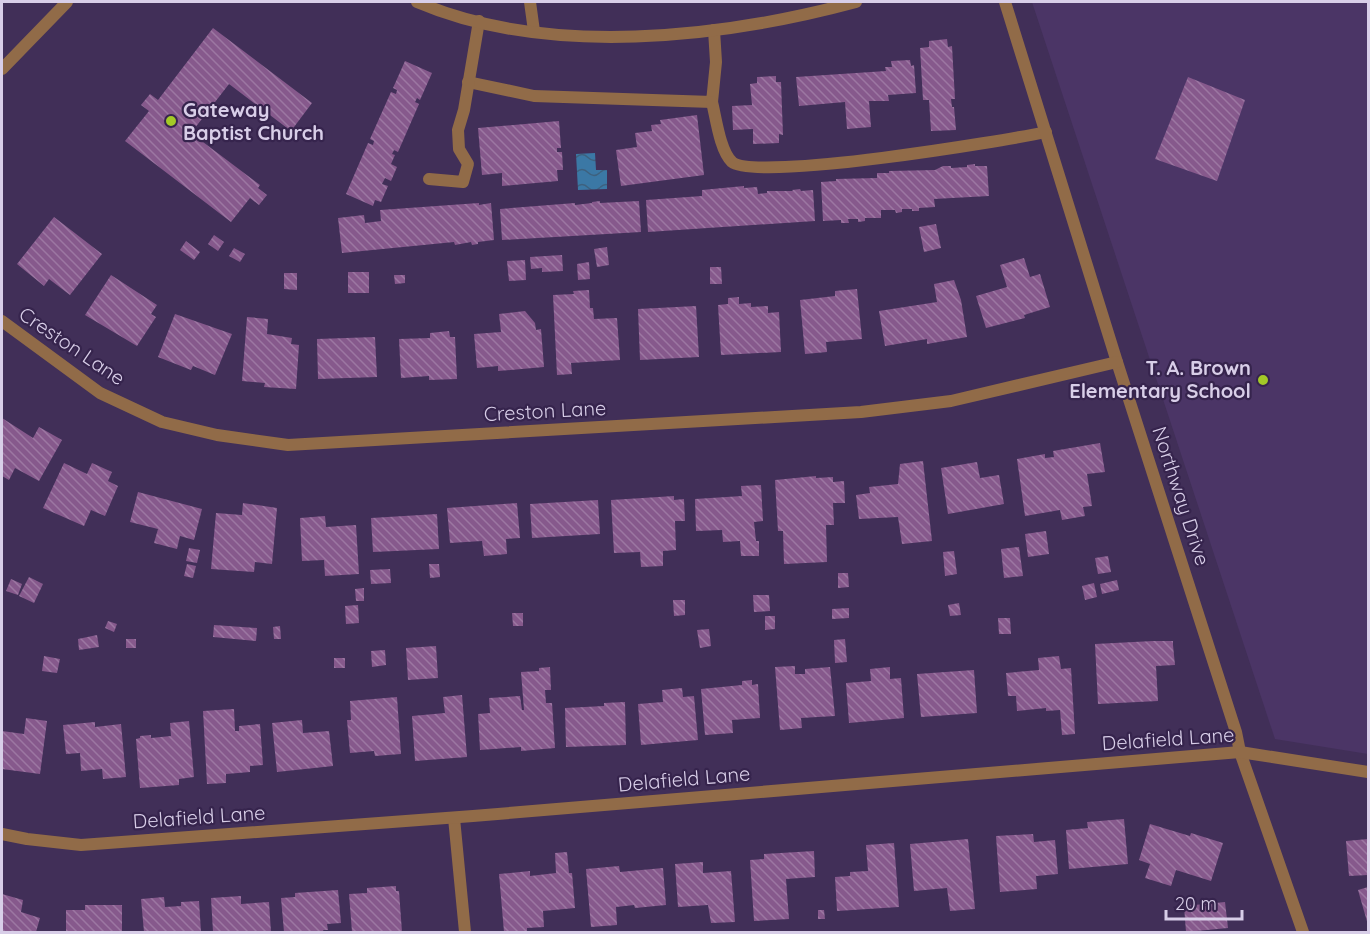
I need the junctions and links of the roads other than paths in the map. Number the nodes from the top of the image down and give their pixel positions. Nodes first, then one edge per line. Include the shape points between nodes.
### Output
1 (67, 2) edge
2 (417, 2) edge
3 (531, 2) edge
4 (856, 2) edge
5 (1005, 2) edge
6 (836, 4) edge
7 (479, 21) junction
8 (714, 30) junction
9 (534, 31) junction
10 (2, 69) edge
11 (468, 82) junction
12 (712, 102) junction
13 (1046, 132) junction
14 (429, 179) dead end
15 (2, 321) edge
16 (1117, 362) junction
17 (1240, 752) junction
18 (1368, 772) edge
19 (454, 818) junction
20 (2, 834) edge
21 (465, 933) edge
22 (1303, 933) edge

1 - 10 street
2 - 7 street
3 - 9 street
4 - 6 street
5 - 13 street, Northway Drive
6 - 8 street
7 - 9 street
7 - 11 street
8 - 9 street via 658,35
8 - 12 street
11 - 12 street via 534,96
11 - 14 street via 458,130 459,149 468,164 463,182
12 - 13 street via 725,153 741,166 765,168 892,158
13 - 16 street, Northway Drive
15 - 16 street, Creston Lane via 100,393 162,422 288,445 861,412 951,401
16 - 17 street, Northway Drive
17 - 18 street, Delafield Lane
17 - 19 street, Delafield Lane
17 - 22 street, Northway Drive
19 - 20 street, Delafield Lane via 81,845
19 - 21 street

